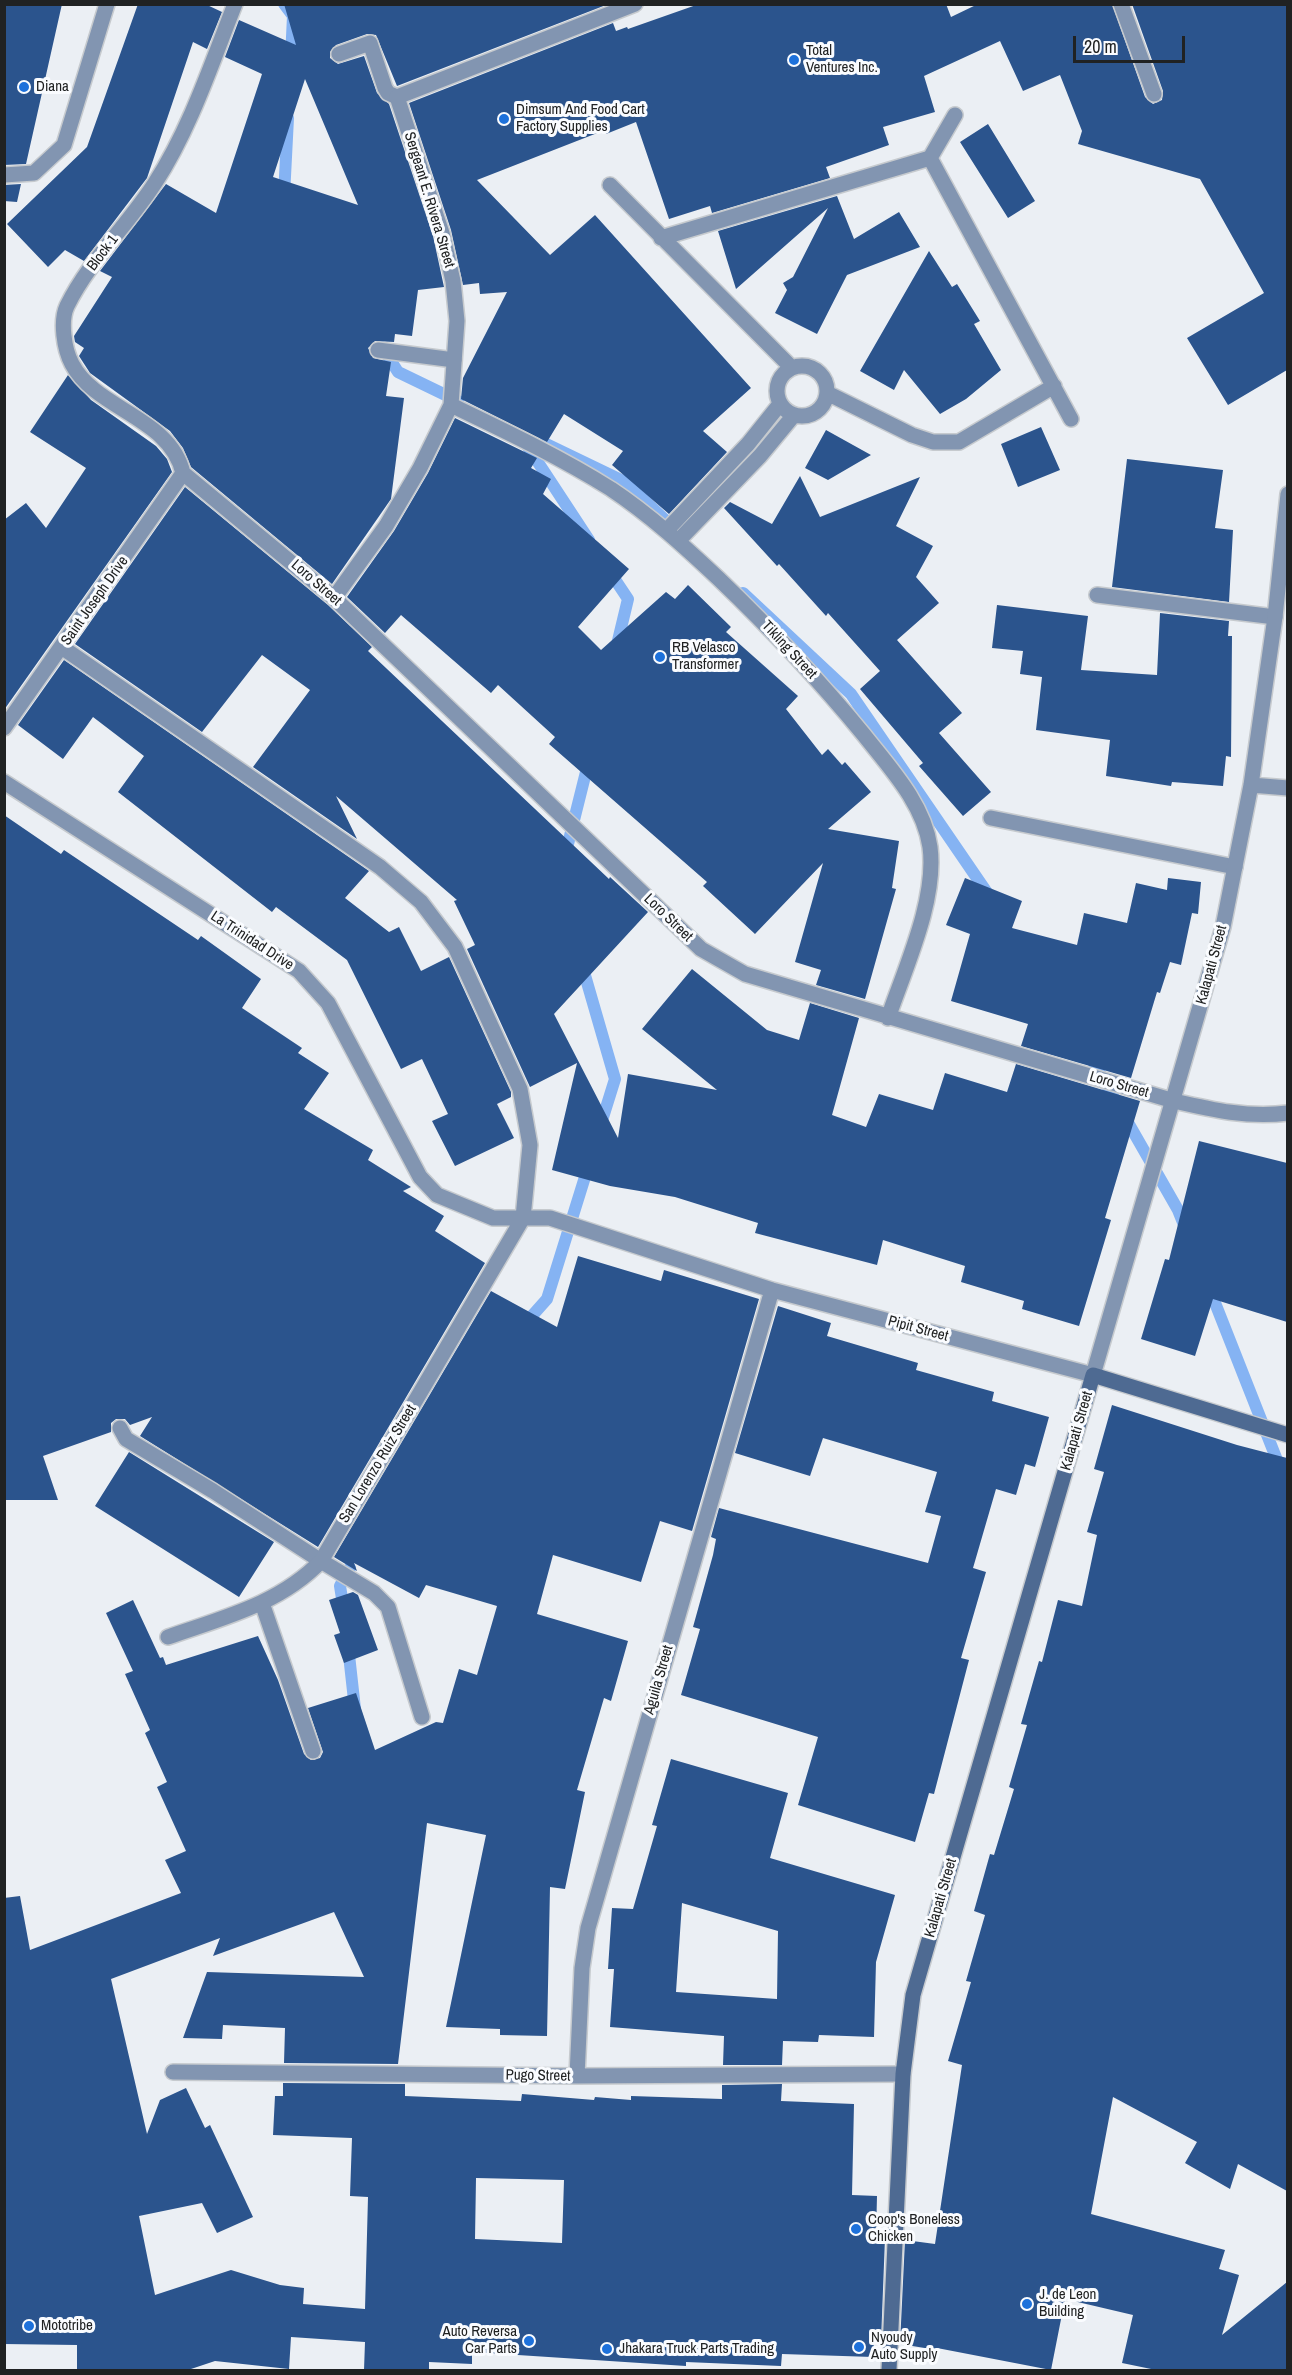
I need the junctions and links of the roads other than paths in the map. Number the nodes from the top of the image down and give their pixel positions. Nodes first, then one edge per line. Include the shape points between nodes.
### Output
1 (107, 4) edge
2 (235, 4) edge
3 (635, 4) edge
4 (1121, 4) edge
5 (339, 54) dead end
6 (1154, 94) dead end
7 (397, 97) junction
8 (955, 115) dead end
9 (930, 158) junction
10 (4, 175) edge
11 (610, 185) dead end
12 (661, 238) junction
13 (378, 350) dead end
14 (454, 360) junction
15 (792, 368) junction
16 (1054, 386) junction
17 (827, 393) junction
18 (780, 404) junction
19 (451, 405) junction
20 (794, 415) junction
21 (1071, 418) dead end
22 (183, 473) junction
23 (1287, 494) edge
24 (672, 536) junction
25 (1097, 595) dead end
26 (334, 598) junction
27 (1275, 617) junction
28 (63, 648) junction
29 (4, 728) edge
30 (4, 782) edge
31 (1251, 785) junction
32 (1287, 788) edge
33 (992, 818) dead end
34 (1235, 867) junction
35 (888, 1018) junction
36 (1174, 1101) junction
37 (1287, 1113) edge
38 (523, 1218) junction
39 (550, 1218) joint
40 (772, 1290) junction
41 (1093, 1374) junction
42 (120, 1428) dead end
43 (1287, 1435) edge
44 (321, 1561) junction
45 (262, 1603) junction
46 (168, 1637) dead end
47 (422, 1717) dead end
48 (313, 1751) dead end
49 (173, 2072) dead end
50 (903, 2074) junction
51 (577, 2076) junction
52 (889, 2370) edge

1 - 10 street via 64,145 34,173
2 - 22 street, Block 1 via 175,147 154,184 66,308 64,341 72,365 91,386 161,436 173,448
3 - 7 street
4 - 6 street
5 - 7 street, Sergeant E. Rivera Street via 370,43 385,88
7 - 14 street, Sergeant E. Rivera Street via 442,233 453,281 457,321
8 - 9 street
9 - 12 street
9 - 16 street
11 - 12 street
12 - 15 street
13 - 14 street
14 - 19 street, Sergeant E. Rivera Street
15 - 17 street via 816,370
15 - 18 street via 779,380
16 - 17 street via 959,442 933,442 912,435
16 - 21 street
17 - 20 street via 825,402 812,414
18 - 20 street
18 - 24 street
19 - 24 street, Tikling Street via 612,490
19 - 26 street, Sergeant E. Rivera Street via 386,526
20 - 24 street via 760,456
22 - 26 street, Loro Street
22 - 28 street, Saint Joseph Drive
23 - 27 street, Kalapati Street
24 - 35 street, Tikling Street via 760,619 832,695 899,780 919,814 930,847 929,884
25 - 27 street
26 - 35 street, Loro Street via 701,949 745,974
27 - 31 street, Kalapati Street
28 - 29 street, Saint Joseph Drive
28 - 38 street via 380,867 421,902 455,947 520,1089 530,1144
30 - 38 street, La Trinidad Drive via 299,971 328,1003 420,1177 437,1194 493,1218
31 - 32 street
31 - 34 street, Kalapati Street
33 - 34 street
34 - 36 street, Kalapati Street via 1223,927
35 - 36 street, Loro Street
36 - 37 street, Loro Street via 1230,1114 1263,1117
36 - 41 street, Kalapati Street
38 - 39 street, La Trinidad Drive
38 - 44 street, San Lorenzo Ruiz Street
39 - 40 street, Pipit Street
40 - 41 street, Pipit Street
40 - 51 street, Aguila Street via 588,1928 582,1968
41 - 43 street, Pipit Street
41 - 50 street, Kalapati Street via 913,1995
42 - 44 street via 126,1439
44 - 45 street, San Lorenzo Ruiz Street via 287,1591
44 - 47 street via 374,1593 388,1607
45 - 46 street, San Lorenzo Ruiz Street
45 - 48 street
49 - 51 street, Pugo Street
50 - 51 street, Pugo Street
50 - 52 street, Kalapati Street

